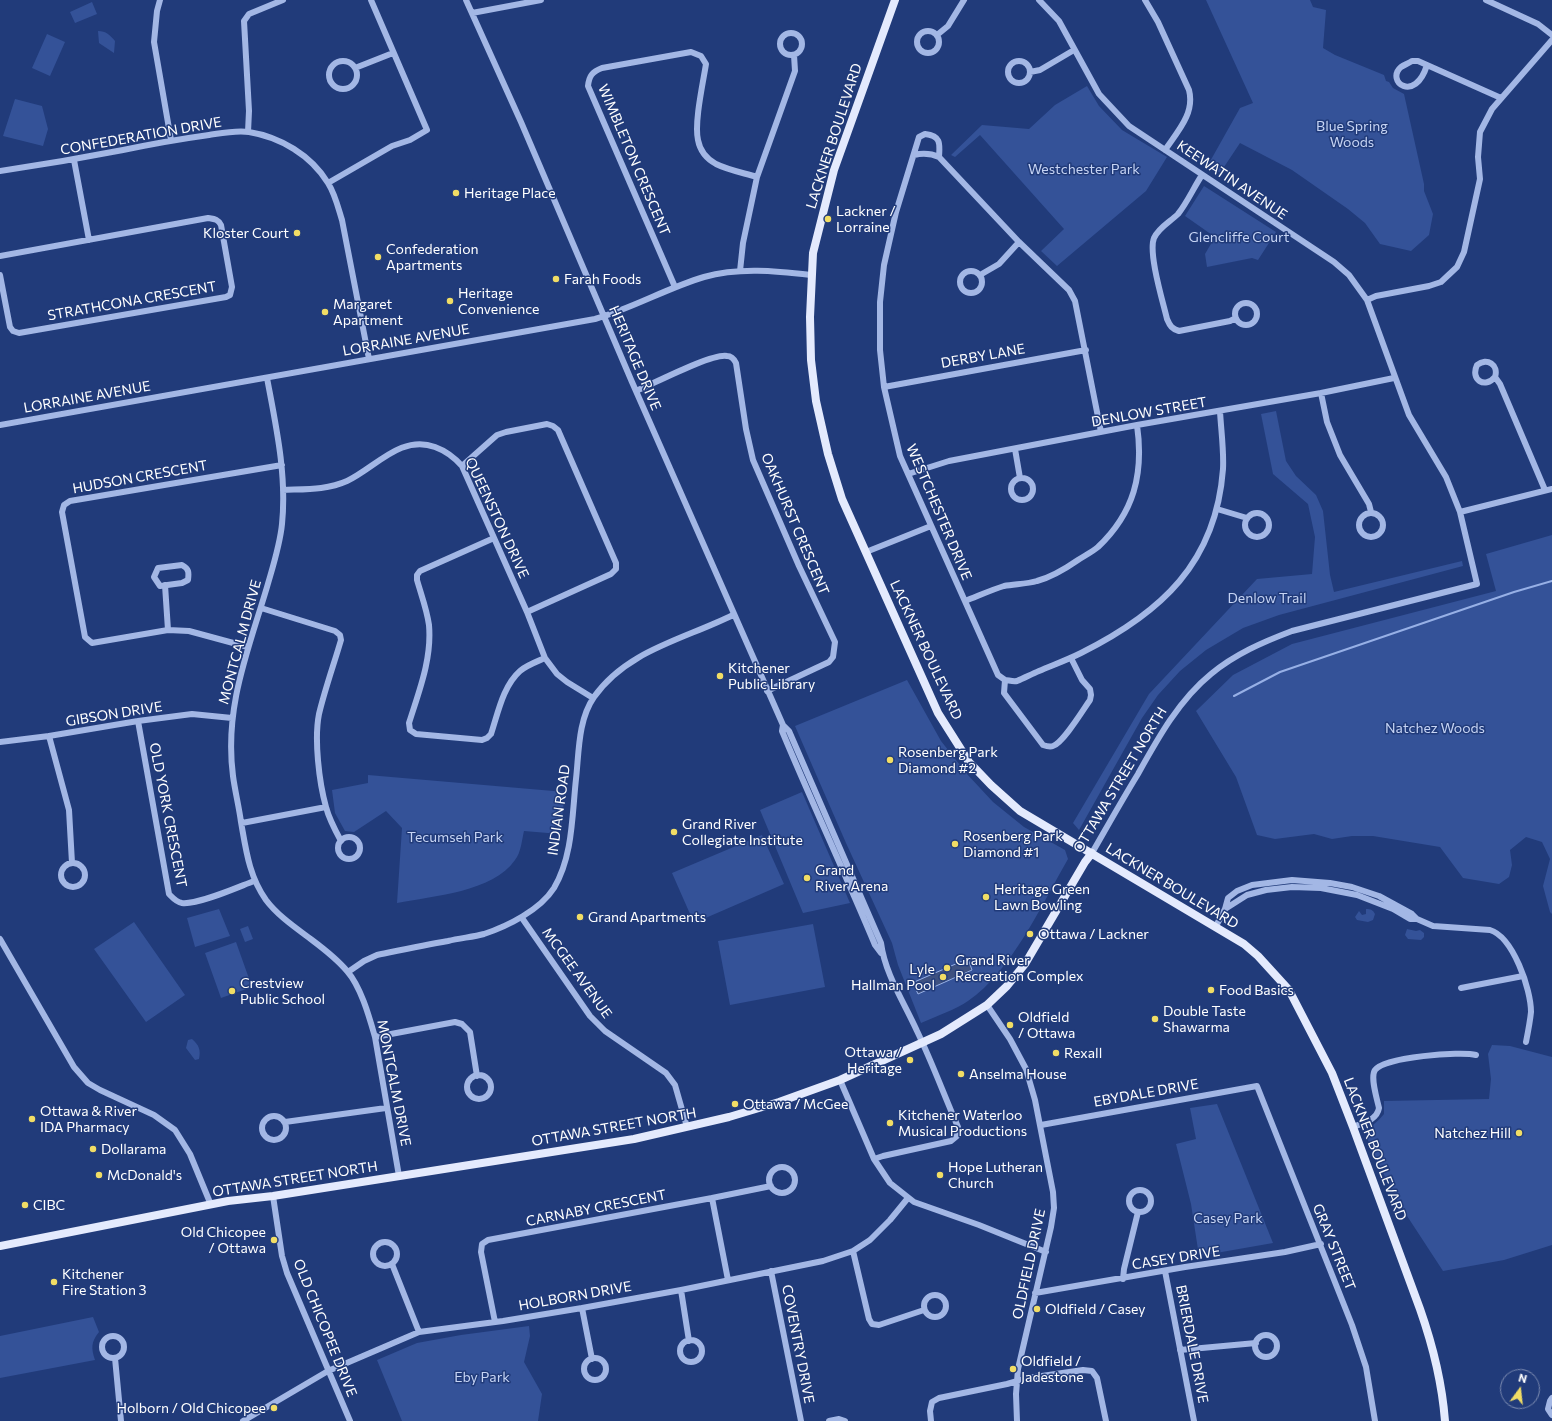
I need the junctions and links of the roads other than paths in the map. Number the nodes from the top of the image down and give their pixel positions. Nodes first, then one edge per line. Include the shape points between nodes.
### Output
1 (160, 0) edge
2 (282, 0) edge
3 (371, 0) edge
4 (466, 0) edge
5 (541, 0) edge
6 (895, 0) edge
7 (964, 0) edge
8 (1039, 0) edge
9 (1145, 0) edge
10 (1486, 0) edge
11 (1501, 3) edge
12 (472, 13) junction
13 (937, 35) dead end
14 (1552, 35) edge
15 (1552, 40) edge
16 (1074, 50) junction
17 (394, 53) junction
18 (794, 55) dead end
19 (1427, 65) junction
20 (355, 68) junction
21 (1030, 72) dead end
22 (1501, 98) junction
23 (248, 132) junction
24 (171, 140) junction
25 (1165, 150) junction
26 (914, 155) junction
27 (939, 157) junction
28 (74, 160) junction
29 (0, 171) edge
30 (1202, 175) junction
31 (757, 177) junction
32 (328, 183) junction
33 (89, 240) junction
34 (1019, 242) junction
35 (0, 256) edge
36 (740, 271) junction
37 (0, 275) edge
38 (811, 275) junction
39 (980, 275) dead end
40 (675, 287) junction
41 (1367, 300) junction
42 (604, 316) junction
43 (1236, 318) dead end
44 (1086, 350) junction
45 (369, 359) junction
46 (1495, 377) dead end
47 (268, 378) junction
48 (1394, 378) junction
49 (884, 387) junction
50 (636, 391) junction
51 (1321, 393) junction
52 (1220, 411) junction
53 (0, 425) edge
54 (1137, 425) junction
55 (1101, 432) junction
56 (1015, 449) junction
57 (282, 465) junction
58 (462, 466) junction
59 (908, 474) junction
60 (1020, 478) dead end
61 (1552, 488) edge
62 (284, 490) junction
63 (1545, 490) junction
64 (1216, 509) junction
65 (1371, 512) junction
66 (1460, 512) junction
67 (1246, 518) junction
68 (931, 526) junction
69 (494, 538) junction
70 (866, 552) junction
71 (1477, 584) joint
72 (165, 585) junction
73 (965, 602) junction
74 (261, 608) junction
75 (527, 612) junction
76 (733, 614) junction
77 (168, 630) junction
78 (248, 647) junction
79 (545, 658) junction
80 (1071, 658) junction
81 (1005, 680) junction
82 (768, 691) junction
83 (593, 698) junction
84 (232, 718) junction
85 (138, 721) junction
86 (49, 736) junction
87 (0, 742) edge
88 (326, 808) junction
89 (242, 823) junction
90 (341, 841) dead end
91 (1092, 853) junction
92 (72, 863) dead end
93 (254, 881) junction
94 (522, 918) junction
95 (1216, 926) junction
96 (0, 939) edge
97 (348, 972) junction
98 (1523, 976) junction
99 (1461, 988) dead end
100 (987, 1005) junction
101 (374, 1037) junction
102 (1526, 1042) dead end
103 (923, 1043) junction
104 (1476, 1055) dead end
105 (477, 1076) junction
106 (840, 1080) junction
107 (1257, 1086) joint
108 (386, 1108) junction
109 (285, 1122) junction
110 (1040, 1125) junction
111 (687, 1127) junction
112 (1353, 1127) junction
113 (874, 1159) junction
114 (399, 1176) junction
115 (771, 1186) junction
116 (273, 1196) junction
117 (712, 1198) junction
118 (908, 1198) junction
119 (211, 1205) junction
120 (1138, 1212) dead end
121 (1321, 1244) junction
122 (0, 1246) edge
123 (853, 1251) junction
124 (1046, 1252) junction
125 (392, 1264) junction
126 (771, 1271) junction
127 (1165, 1271) junction
128 (1123, 1279) junction
129 (728, 1280) junction
130 (681, 1290) junction
131 (1035, 1293) junction
132 (582, 1308) junction
133 (924, 1310) dead end
134 (495, 1322) junction
135 (419, 1332) junction
136 (689, 1341) dead end
137 (1256, 1342) dead end
138 (1180, 1350) junction
139 (115, 1358) dead end
140 (592, 1359) dead end
141 (328, 1371) junction
142 (1016, 1381) junction
143 (1552, 1398) edge
144 (1552, 1415) edge
145 (121, 1421) edge
146 (243, 1421) edge
147 (350, 1421) edge
148 (801, 1421) edge
149 (829, 1421) edge
150 (845, 1421) edge
151 (931, 1421) edge
152 (1017, 1421) edge
153 (1106, 1421) edge
154 (1194, 1421) edge
155 (1376, 1421) edge
156 (1445, 1421) edge

1 - 24 street via 156,11 154,42
2 - 23 street via 249,14 244,21
3 - 17 street
4 - 12 street, HERITAGE DRIVE
5 - 12 street
6 - 38 main road, LACKNER BOULEVARD via 834,170 813,253
7 - 13 street via 948,26
8 - 16 street, KEEWATIN AVENUE via 1059,21
9 - 25 street via 1158,22 1192,99 1188,115
10 - 11 street
11 - 14 street
12 - 42 street, HERITAGE DRIVE
15 - 22 street
16 - 21 street via 1040,70
16 - 25 street, KEEWATIN AVENUE via 1099,94 1129,126
17 - 20 street
17 - 32 street via 427,130 410,140 392,146
18 - 31 street via 795,70
19 - 19 street via 1412,62 1401,67 1397,72 1399,83 1409,87 1415,84 1424,74
19 - 22 street
20 - 20 street via 348,62 340,62 332,68 331,81 341,89 351,87 357,78
22 - 41 street via 1480,132 1480,179 1464,252 1457,268 1441,282
23 - 24 street, CONFEDERATION DRIVE
23 - 32 street, CONFEDERATION DRIVE via 286,144 303,155
24 - 28 street, CONFEDERATION DRIVE
25 - 30 street, KEEWATIN AVENUE
26 - 27 street via 922,153
26 - 27 street, WESTCHESTER DRIVE via 919,137 925,134 938,139
26 - 49 street, WESTCHESTER DRIVE via 896,212 884,265 880,302 880,350
27 - 34 street
28 - 29 street, CONFEDERATION DRIVE
28 - 33 street
30 - 41 street, KEEWATIN AVENUE via 1334,262 1349,275
30 - 43 street via 1178,214 1158,231 1152,246 1167,319 1174,329 1179,331 1230,322
31 - 36 street via 743,243
31 - 40 street, WIMBLETON CRESCENT via 718,165 709,160 701,150 697,128 706,64 701,56 691,52 602,68 594,71 589,77 588,86
32 - 45 street, CONFEDERATION DRIVE via 342,220
33 - 35 street, STRATHCONA CRESCENT
33 - 37 street, STRATHCONA CRESCENT via 208,218 215,219 221,225 232,287 230,295 19,333 10,327
34 - 39 street via 999,264
34 - 44 street via 1069,290 1075,301
36 - 38 street, LORRAINE AVENUE
36 - 40 street, LORRAINE AVENUE via 706,277
38 - 70 main road, LACKNER BOULEVARD via 811,346 816,402 842,499
40 - 42 street, LORRAINE AVENUE
41 - 48 street, KEEWATIN AVENUE
42 - 45 street, LORRAINE AVENUE
42 - 50 street, HERITAGE DRIVE
44 - 49 street, DERBY LANE
44 - 55 street
45 - 47 street, LORRAINE AVENUE
46 - 63 street
47 - 53 street, LORRAINE AVENUE
47 - 57 street, MONTCALM DRIVE
48 - 51 street, DENLOW STREET
48 - 66 street, KEEWATIN AVENUE via 1409,415 1446,477
49 - 59 street, WESTCHESTER DRIVE via 900,456
50 - 76 street, HERITAGE DRIVE
50 - 82 street, OAKHURST CRESCENT via 708,359 726,355 732,357 736,363 753,460 835,642 833,657 829,662
51 - 52 street, DENLOW STREET
51 - 65 street via 1327,422 1340,455 1369,504
52 - 54 street, DENLOW STREET
52 - 64 street via 1223,469
54 - 55 street, DENLOW STREET
54 - 73 street via 1140,458 1134,494 1118,525 1097,547 1060,572 1038,581 992,590
55 - 56 street, DENLOW STREET
56 - 59 street, DENLOW STREET via 949,460
56 - 60 street
57 - 62 street, MONTCALM DRIVE
57 - 77 street, HUDSON CRESCENT via 70,501 64,505 62,512 85,637 88,641 92,643
58 - 62 street, QUEENSTON DRIVE via 444,450 426,443 415,444 399,449 346,481 318,489
58 - 69 street, QUEENSTON DRIVE
58 - 75 street via 497,435 547,424 558,430 616,563 616,569 611,574
59 - 68 street, WESTCHESTER DRIVE
61 - 63 street
62 - 74 street, MONTCALM DRIVE via 282,524 276,556
63 - 66 street
64 - 67 street
64 - 80 street via 1196,559 1175,587 1137,621
65 - 65 street via 1361,518 1359,526 1363,534 1371,537 1381,533 1384,526 1380,516
66 - 71 street, KEEWATIN AVENUE
67 - 67 street via 1245,529 1250,535 1258,537 1267,531 1268,521 1264,515 1253,513
68 - 70 street
68 - 73 street, WESTCHESTER DRIVE
69 - 75 street, QUEENSTON DRIVE
69 - 79 street via 420,571 417,575 429,623 430,648 409,723 410,730 416,734 482,740 487,738 491,734 511,682 529,664
70 - 91 main road, LACKNER BOULEVARD via 938,712 969,762 1020,811
71 - 91 street, OTTAWA STREET NORTH via 1292,631 1247,650 1212,674 1187,699 1165,728
72 - 72 street via 188,580 187,568 182,565 158,568 154,577 160,586
72 - 77 street
73 - 81 street, WESTCHESTER DRIVE via 998,675
74 - 78 street, MONTCALM DRIVE
74 - 88 street via 335,631 340,635 341,640 319,714 317,737
75 - 79 street, QUEENSTON DRIVE
76 - 82 street, HERITAGE DRIVE
76 - 83 street, INDIAN ROAD via 651,650 630,662 615,673
77 - 78 street, HUDSON CRESCENT via 189,631
78 - 84 street, MONTCALM DRIVE
79 - 83 street, QUEENSTON DRIVE via 557,674
80 - 81 street via 1015,681
80 - 81 street via 1082,680 1090,689 1090,700 1064,736 1052,747 1043,746 1005,694
82 - 103 street, HERITAGE DRIVE via 782,725 789,731 808,784 881,943 882,954 902,1002
83 - 94 street, INDIAN ROAD via 580,737 570,842 564,865 553,888
84 - 85 street, GIBSON DRIVE via 192,714
84 - 89 street, MONTCALM DRIVE via 230,741 233,776
85 - 86 street, GIBSON DRIVE
85 - 93 street, OLD YORK CRESCENT via 169,894 182,903 205,899
86 - 87 street, GIBSON DRIVE
86 - 92 street via 69,810
88 - 89 street
88 - 90 street
89 - 93 street, MONTCALM DRIVE
91 - 95 main road, LACKNER BOULEVARD
91 - 100 main road, OTTAWA STREET NORTH via 1025,964
93 - 97 street, MONTCALM DRIVE via 267,901 285,919
94 - 97 street, INDIAN ROAD via 483,934 377,955
94 - 111 street, MCGEE AVENUE via 590,1016 605,1031 666,1073 675,1084
95 - 98 street via 1225,909 1246,895 1292,887 1321,888 1357,895 1410,918 1440,927 1496,932 1515,953
95 - 112 main road, LACKNER BOULEVARD via 1258,956 1289,990 1332,1073
96 - 119 street via 74,1067 88,1083 154,1116 175,1130 190,1154
97 - 101 street, MONTCALM DRIVE via 363,1000
98 - 99 street
98 - 102 street via 1531,1011
100 - 103 main road, OTTAWA STREET NORTH via 961,1023
100 - 110 street, OLDFIELD DRIVE via 1026,1069
101 - 105 street via 455,1022 462,1024 470,1032
101 - 108 street, MONTCALM DRIVE
103 - 106 main road, OTTAWA STREET NORTH
103 - 113 street, HERITAGE DRIVE via 958,1127 957,1136 951,1141
104 - 112 street via 1450,1053 1405,1059 1379,1066 1374,1070 1373,1076 1378,1113 1375,1117
105 - 105 street via 470,1079 467,1087 469,1094 479,1100 488,1096 491,1085 485,1077
106 - 111 main road, OTTAWA STREET NORTH via 772,1104
106 - 113 street
107 - 110 street, EBYDALE DRIVE
107 - 121 street, GRAY STREET
108 - 109 street
108 - 114 street, MONTCALM DRIVE
109 - 109 street via 279,1116 266,1118 262,1129 264,1134 272,1140 282,1138 286,1131
110 - 124 street, OLDFIELD DRIVE via 1054,1208
111 - 114 main road, OTTAWA STREET NORTH via 634,1139
112 - 156 main road, LACKNER BOULEVARD via 1431,1339
113 - 118 street via 890,1184
114 - 116 main road, OTTAWA STREET NORTH
115 - 115 street via 780,1192 790,1190 795,1181 792,1172 786,1168 775,1169 769,1180
115 - 117 street, CARNABY CRESCENT
116 - 119 main road, OTTAWA STREET NORTH
116 - 141 street, OLD CHICOPEE DRIVE via 287,1273
117 - 129 street
117 - 134 street, CARNABY CRESCENT via 488,1240 482,1244 481,1252
118 - 123 street, HOLBORN DRIVE via 870,1240
118 - 124 street
119 - 122 main road, OTTAWA STREET NORTH
120 - 128 street
121 - 127 street, CASEY DRIVE
121 - 155 street, GRAY STREET via 1366,1367
123 - 126 street, HOLBORN DRIVE via 823,1261
123 - 133 street via 872,1324 879,1325
124 - 131 street, OLDFIELD DRIVE
125 - 125 street via 397,1253 393,1246 387,1242 378,1244 372,1253 376,1263 384,1267
125 - 135 street
126 - 129 street, HOLBORN DRIVE
126 - 148 street, COVENTRY DRIVE
127 - 128 street, CASEY DRIVE
127 - 138 street, BRIERDALE DRIVE
128 - 131 street, CASEY DRIVE
129 - 130 street, HOLBORN DRIVE
130 - 132 street, HOLBORN DRIVE
130 - 136 street
131 - 142 street, OLDFIELD DRIVE
132 - 134 street, HOLBORN DRIVE
132 - 140 street
134 - 135 street, HOLBORN DRIVE
135 - 141 street, HOLBORN DRIVE
137 - 138 street
138 - 154 street, BRIERDALE DRIVE
139 - 145 street
141 - 146 street, HOLBORN DRIVE
141 - 147 street, OLD CHICOPEE DRIVE
142 - 151 street via 939,1398 932,1402
142 - 152 street, OLDFIELD DRIVE
142 - 153 street via 1083,1370 1092,1371 1097,1378
143 - 144 street via 1548,1409
149 - 150 street

